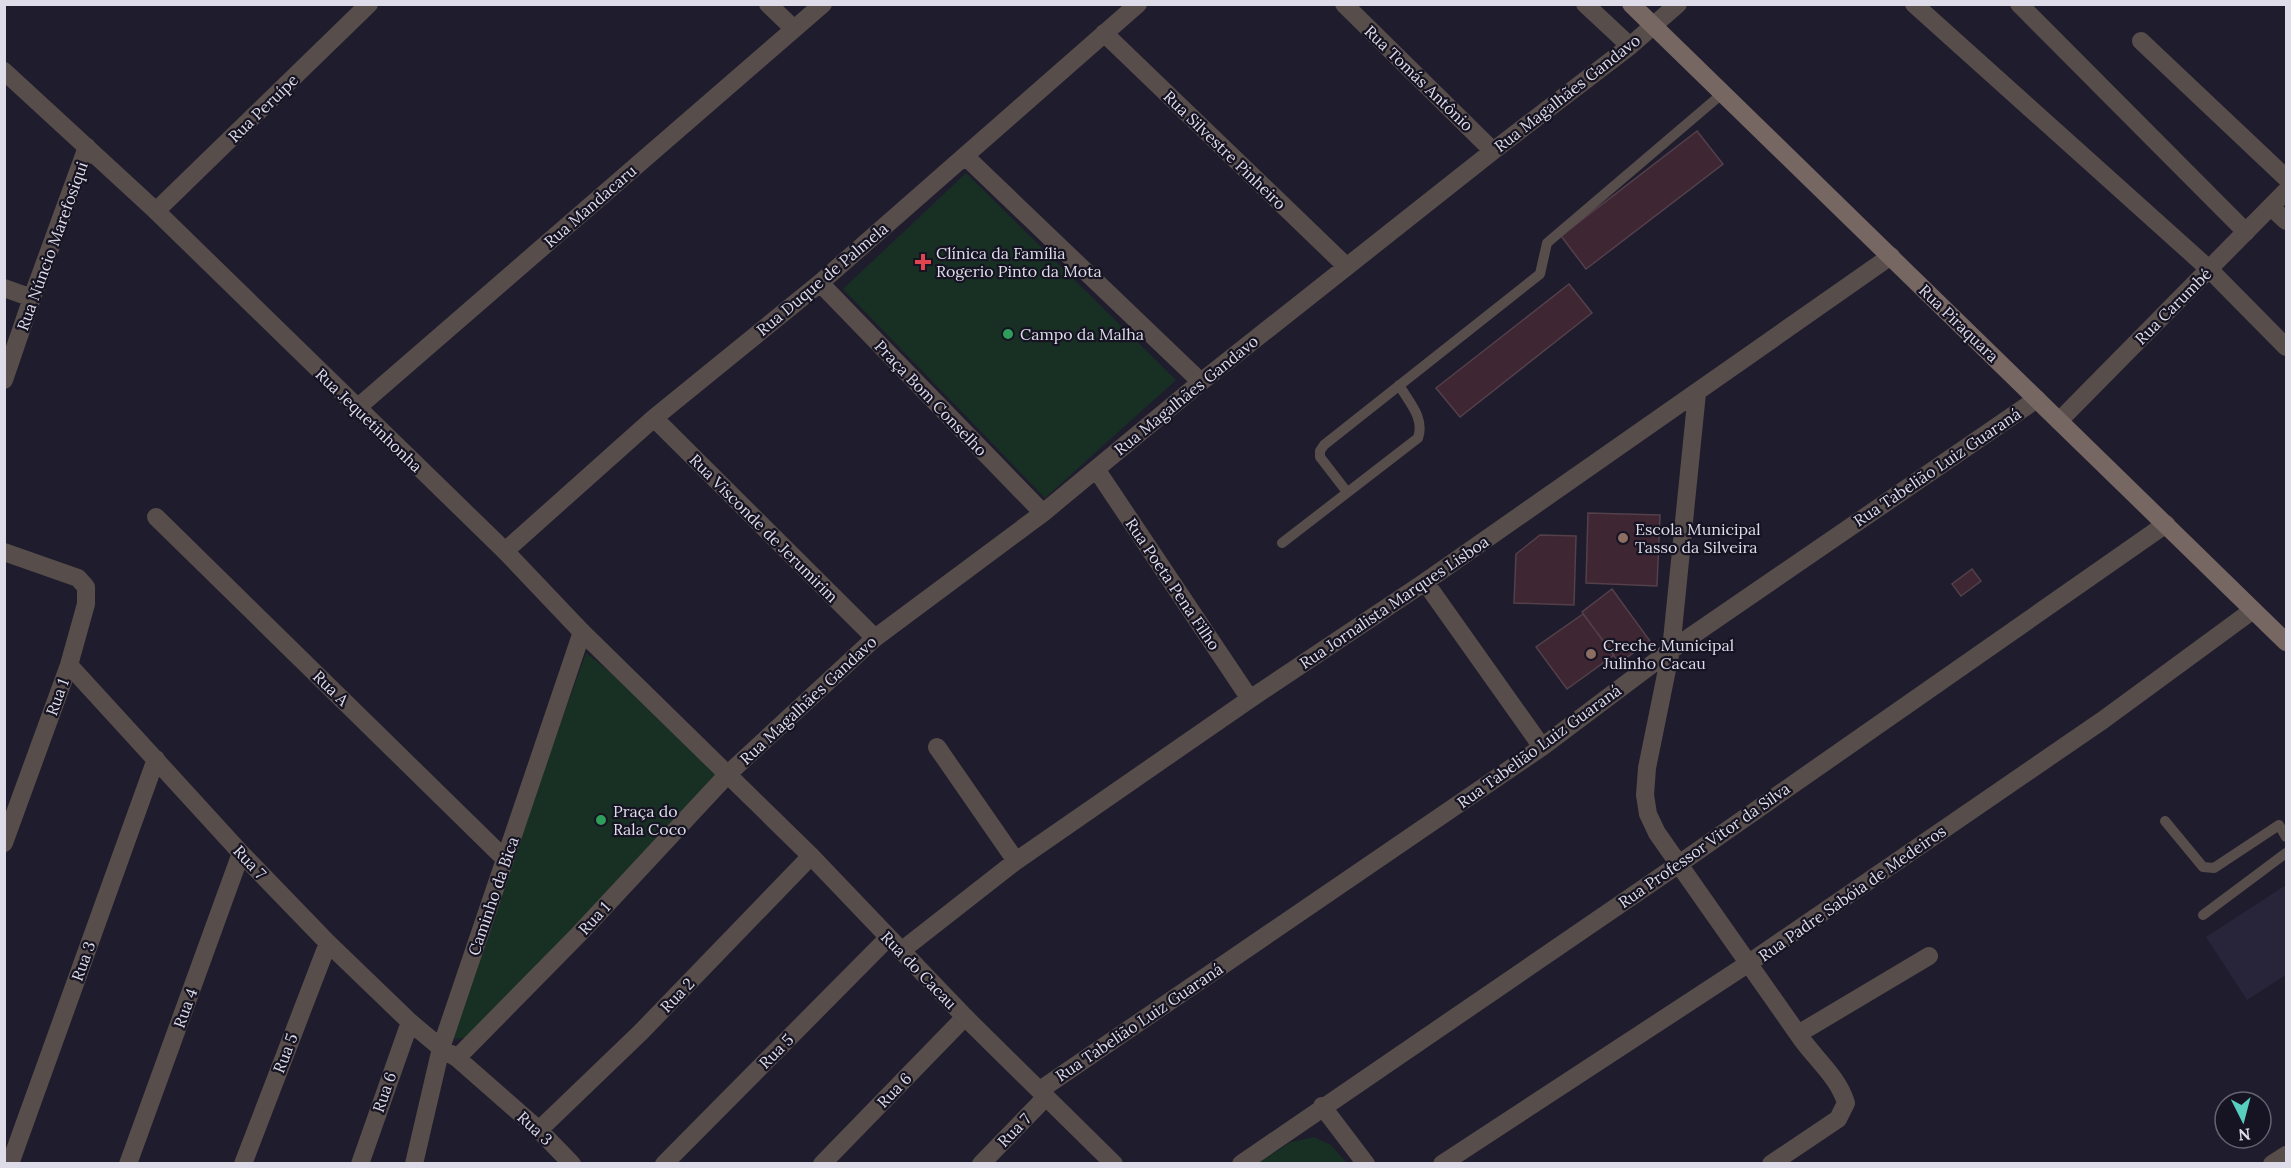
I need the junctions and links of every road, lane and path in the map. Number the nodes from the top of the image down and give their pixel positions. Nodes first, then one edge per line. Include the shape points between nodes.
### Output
1 (369, 4) edge
2 (768, 4) edge
3 (823, 4) edge
4 (1138, 4) edge
5 (1344, 4) edge
6 (1585, 4) edge
7 (1631, 4) edge
8 (1678, 4) edge
9 (1914, 4) edge
10 (2019, 4) edge
11 (1654, 26) junction
12 (794, 29) junction
13 (1104, 33) junction
14 (2141, 41) dead end
15 (1630, 46) junction
16 (4, 71) edge
17 (1723, 93) junction
18 (87, 147) junction
19 (1493, 150) junction
20 (965, 156) junction
21 (2286, 178) edge
22 (2286, 192) edge
23 (2271, 207) junction
24 (156, 211) junction
25 (2286, 221) edge
26 (2246, 232) junction
27 (1891, 256) junction
28 (1346, 266) junction
29 (2209, 269) junction
30 (820, 282) junction
31 (4, 288) edge
32 (32, 298) junction
33 (2286, 347) edge
34 (4, 380) edge
35 (1201, 382) junction
36 (1399, 385) junction
37 (1697, 393) junction
38 (2037, 399) junction
39 (357, 408) junction
40 (654, 418) junction
41 (2059, 421) junction
42 (1096, 469) junction
43 (1347, 492) junction
44 (1042, 513) junction
45 (156, 517) dead end
46 (2166, 524) junction
47 (1282, 543) dead end
48 (505, 551) junction
49 (4, 552) edge
50 (1425, 582) junction
51 (2253, 610) junction
52 (582, 632) junction
53 (875, 638) junction
54 (2286, 642) edge
55 (1671, 650) junction
56 (69, 665) junction
57 (1250, 699) junction
58 (937, 747) dead end
59 (1542, 747) junction
60 (156, 759) junction
61 (728, 774) junction
62 (2165, 821) dead end
63 (2283, 823) edge
64 (2286, 837) edge
65 (4, 843) edge
66 (241, 853) junction
67 (2286, 853) edge
68 (811, 856) junction
69 (506, 859) junction
70 (1016, 861) junction
71 (1679, 864) junction
72 (2203, 915) dead end
73 (888, 938) junction
74 (328, 943) junction
75 (900, 951) junction
76 (1929, 956) dead end
77 (1749, 963) junction
78 (965, 1017) junction
79 (410, 1022) junction
80 (1798, 1034) junction
81 (441, 1048) junction
82 (457, 1058) junction
83 (1043, 1093) junction
84 (1322, 1106) junction
85 (539, 1130) junction
86 (2286, 1155) edge
87 (10, 1164) edge
88 (128, 1164) edge
89 (243, 1164) edge
90 (360, 1164) edge
91 (414, 1164) edge
92 (572, 1164) edge
93 (664, 1164) edge
94 (822, 1164) edge
95 (981, 1164) edge
96 (1114, 1164) edge
97 (1241, 1164) edge
98 (1366, 1164) edge
99 (1442, 1164) edge
100 (1771, 1164) edge
101 (2272, 1164) edge

1 - 24 street, Rua Peruípe
2 - 12 street
3 - 12 street, Rua Mandacaru
4 - 13 street, Rua Duque de Palmela
5 - 19 street, Rua Tomás Antônio
6 - 15 street
7 - 11 main road, Rua Piraquara
8 - 11 street, Rua Magalhães Gandavo
9 - 29 street
10 - 26 street
11 - 15 street, Rua Magalhães Gandavo
11 - 17 main road, Rua Piraquara
12 - 39 street, Rua Mandacaru
13 - 20 street, Rua Duque de Palmela
13 - 28 street, Rua Silvestre Pinheiro
14 - 21 street
15 - 19 street, Rua Magalhães Gandavo
16 - 18 street, Rua Jequetinhonha
17 - 27 main road, Rua Piraquara
17 - 36 lane via 1547,243 1540,274
18 - 24 street, Rua Jequetinhonha
18 - 32 street, Rua Núncio Marefosiqui
19 - 28 street, Rua Magalhães Gandavo
20 - 30 street, Rua Duque de Palmela
20 - 35 street
22 - 23 street, Rua Carumbé
23 - 25 street
23 - 26 street, Rua Carumbé
24 - 39 street, Rua Jequetinhonha
26 - 29 street, Rua Carumbé
27 - 37 street, Rua Jornalista Marques Lisboa
27 - 38 main road, Rua Piraquara
28 - 35 street, Rua Magalhães Gandavo
29 - 33 street
29 - 41 street, Rua Carumbé
30 - 40 street, Rua Duque de Palmela
30 - 44 street, Praça Bom Conselho
31 - 32 street
32 - 34 street, Rua Núncio Marefosiqui
35 - 42 street, Rua Magalhães Gandavo
36 - 43 lane via 1420,420 1418,438
36 - 43 lane via 1320,451 1320,457
37 - 50 street, Rua Jornalista Marques Lisboa
37 - 55 street
38 - 41 main road, Rua Piraquara
38 - 55 street, Rua Tabelião Luiz Guaraná
39 - 48 street, Rua Jequetinhonha
40 - 48 street, Rua Duque de Palmela
40 - 53 street, Rua Visconde de Jerumirim
41 - 46 main road, Rua Piraquara
42 - 44 street, Rua Magalhães Gandavo
42 - 57 street, Rua Poeta Pena Filho
43 - 47 lane
44 - 53 street, Rua Magalhães Gandavo
45 - 69 street, Rua A
46 - 51 main road, Rua Piraquara
46 - 71 street, Rua Professor Vitor da Silva
48 - 52 street, Rua Jequetinhonha
49 - 56 street, Rua 1 via 83,582 87,594
50 - 57 street, Rua Jornalista Marques Lisboa
50 - 59 street
51 - 54 main road, Rua Piraquara
51 - 77 street, Rua Padre Sabóia de Medeiros via 2103,720
52 - 61 street, Rua Jequetinhonha
52 - 69 street, Caminho da Bica
53 - 61 street, Rua Magalhães Gandavo
55 - 59 street, Rua Tabelião Luiz Guaraná
55 - 71 street via 1645,795 1657,833
56 - 60 street, Rua 7
56 - 65 street, Rua 1
57 - 70 street, Rua Jornalista Marques Lisboa
58 - 70 street
59 - 83 street, Rua Tabelião Luiz Guaraná
60 - 66 street, Rua 7
60 - 87 street, Rua 3
61 - 68 street, Rua do Cacau
61 - 82 street, Rua 1
62 - 63 lane via 2203,867 2214,868
63 - 64 lane
66 - 74 street, Rua 7
66 - 88 street, Rua 4
67 - 72 lane
68 - 73 street, Rua do Cacau
68 - 85 street, Rua 2 via 641,1032
69 - 81 street, Caminho da Bica
70 - 75 street, Rua Jornalista Marques Lisboa
71 - 77 street
71 - 84 street, Rua Professor Vitor da Silva
73 - 75 street, Rua do Cacau
73 - 93 street, Rua 5
74 - 79 street, Rua 7
74 - 89 street, Rua 5
75 - 78 street, Rua do Cacau
76 - 80 street
77 - 80 street
77 - 99 street, Rua Padre Sabóia de Medeiros
78 - 83 street, Rua do Cacau
78 - 94 street, Rua 6
79 - 81 street, Rua 7
79 - 90 street, Rua 6
80 - 100 street via 1844,1093 1846,1103 1838,1119
81 - 82 street, Rua 3
81 - 91 street, Caminho da Bica
82 - 85 street, Rua 3
83 - 95 street, Rua 7
83 - 96 street, Rua do Cacau
84 - 97 street, Rua Professor Vitor da Silva
84 - 98 street
85 - 92 street, Rua 3
86 - 101 street

